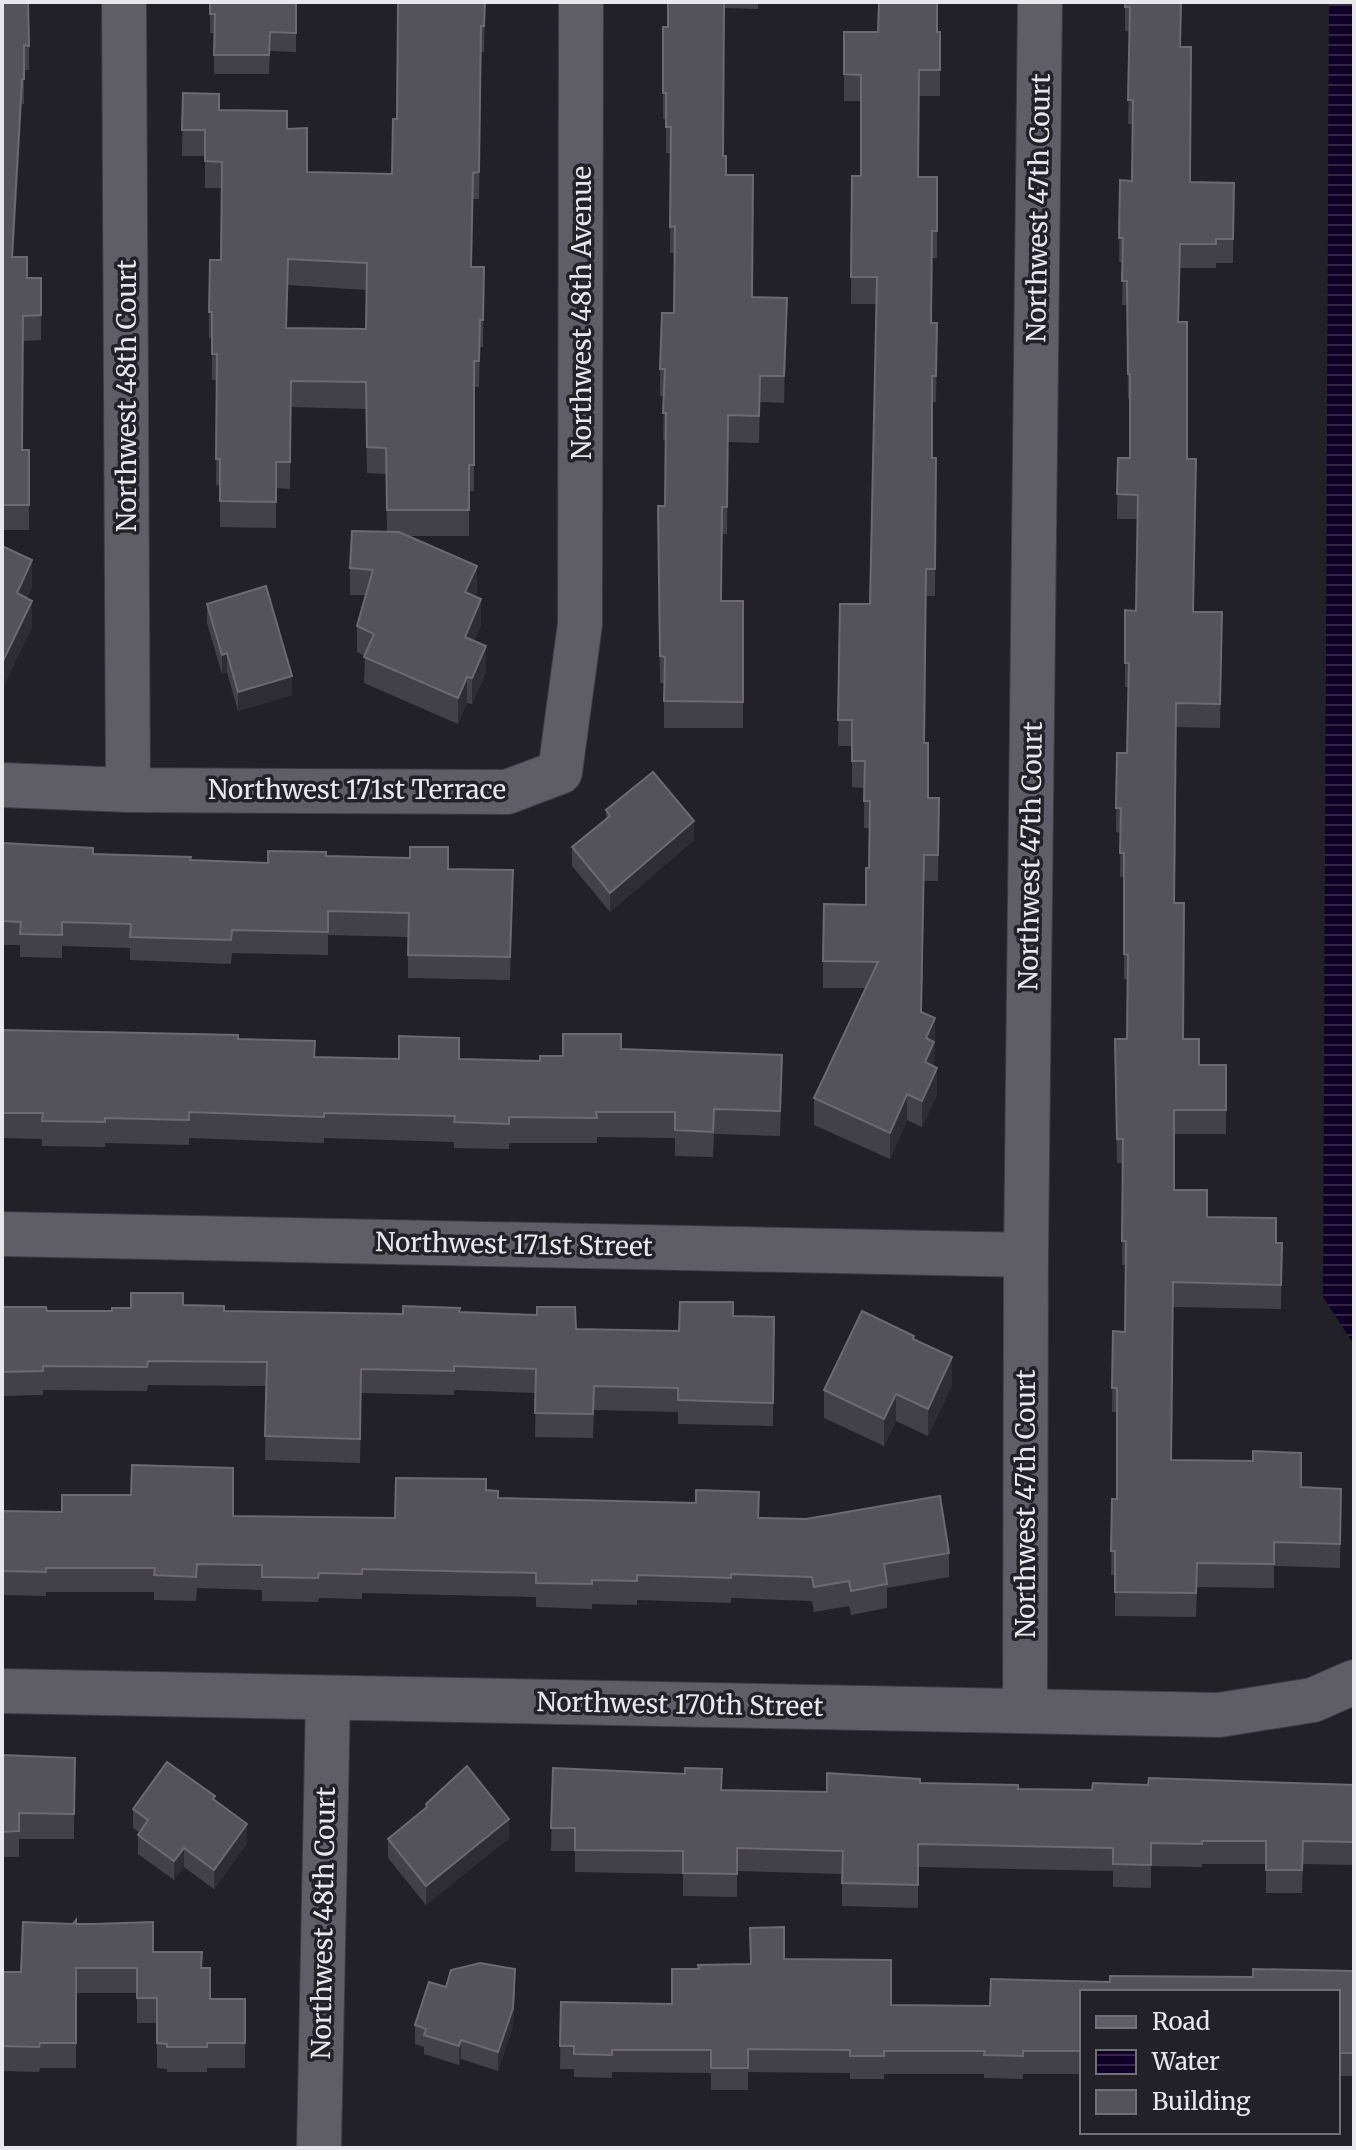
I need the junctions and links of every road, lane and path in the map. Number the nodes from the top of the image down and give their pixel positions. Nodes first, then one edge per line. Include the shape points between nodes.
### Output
1 (124, 2) edge
2 (581, 2) edge
3 (1040, 2) edge
4 (580, 624) joint
5 (2, 785) edge
6 (128, 790) junction
7 (2, 1234) edge
8 (1026, 1255) junction
9 (1354, 1682) edge
10 (2, 1691) edge
11 (328, 1698) junction
12 (1025, 1710) junction
13 (319, 2148) edge

1 - 6 street, Northwest 48th Court
2 - 4 street, Northwest 48th Avenue
3 - 8 street, Northwest 47th Court
4 - 6 street, Northwest 171st Terrace via 560,772 507,792
5 - 6 street, Northwest 171st Terrace
7 - 8 street, Northwest 171st Street
8 - 12 street, Northwest 47th Court
9 - 12 street, Northwest 170th Street via 1313,1700 1219,1715
10 - 11 street, Northwest 170th Street
11 - 12 street, Northwest 170th Street
11 - 13 street, Northwest 48th Court

